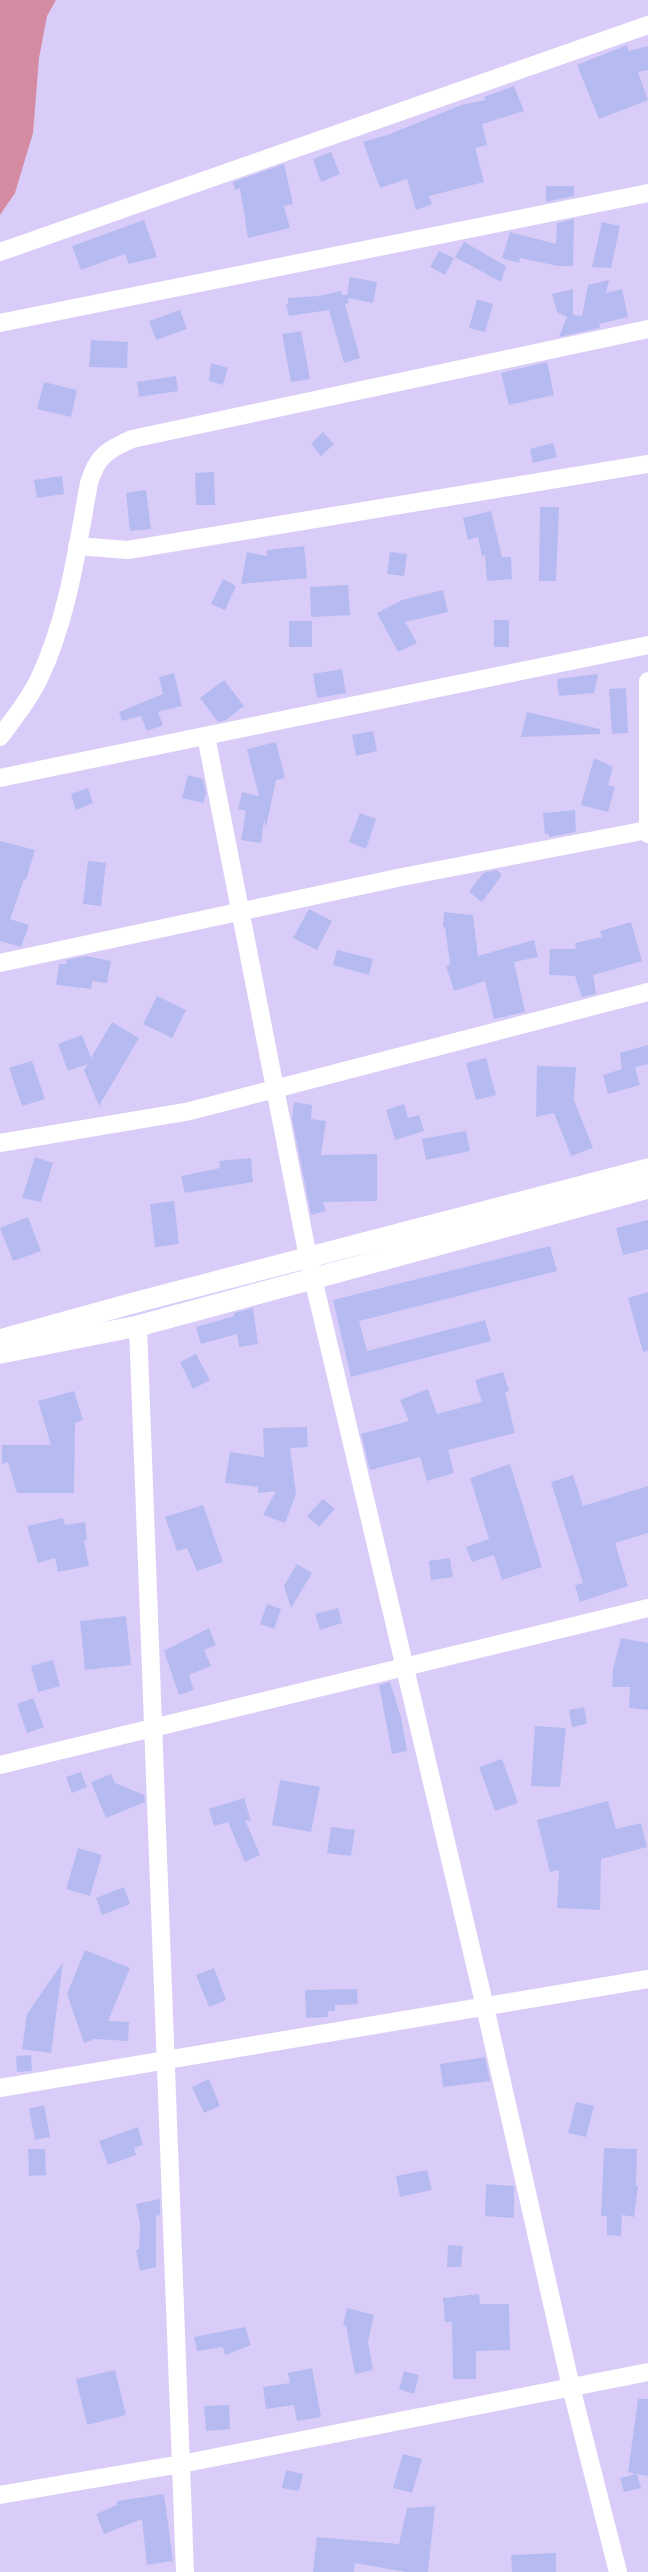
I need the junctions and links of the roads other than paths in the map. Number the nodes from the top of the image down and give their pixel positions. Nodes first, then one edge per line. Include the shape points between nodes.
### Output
1 (648, 25) edge
2 (648, 194) edge
3 (0, 252) edge
4 (0, 323) edge
5 (648, 329) edge
6 (648, 464) edge
7 (77, 546) junction
8 (648, 645) edge
9 (648, 681) edge
10 (206, 736) junction
11 (0, 737) edge
12 (0, 778) edge
13 (647, 832) edge
14 (240, 911) junction
15 (0, 963) edge
16 (648, 992) edge
17 (274, 1088) junction
18 (0, 1143) edge
19 (648, 1168) edge
20 (648, 1188) edge
21 (308, 1257) junction
22 (313, 1279) junction
23 (138, 1326) junction
24 (0, 1340) edge
25 (0, 1353) edge
26 (648, 1608) edge
27 (404, 1666) junction
28 (153, 1728) junction
29 (0, 1765) edge
30 (648, 1979) edge
31 (485, 2007) junction
32 (165, 2061) junction
33 (0, 2088) edge
34 (648, 2372) edge
35 (571, 2387) junction
36 (181, 2464) junction
37 (0, 2495) edge
38 (185, 2572) edge
39 (618, 2572) edge

1 - 3 street
2 - 4 street
5 - 7 street via 132,439 107,450 93,468
6 - 7 street via 128,550
7 - 11 street via 67,598 39,679
8 - 10 street
9 - 13 street
10 - 12 street
10 - 14 street
13 - 14 street
14 - 15 street
14 - 17 street
16 - 17 street
17 - 18 street via 190,1111
17 - 21 street
19 - 21 street
20 - 22 street
21 - 22 street
21 - 24 street
22 - 23 street
22 - 27 street
23 - 25 street
23 - 28 street
26 - 27 street
27 - 28 street
27 - 31 street
28 - 29 street
28 - 32 street
30 - 31 street
31 - 32 street
31 - 35 street
32 - 33 street
32 - 36 street
34 - 35 street
35 - 36 street
35 - 39 street
36 - 37 street
36 - 38 street

